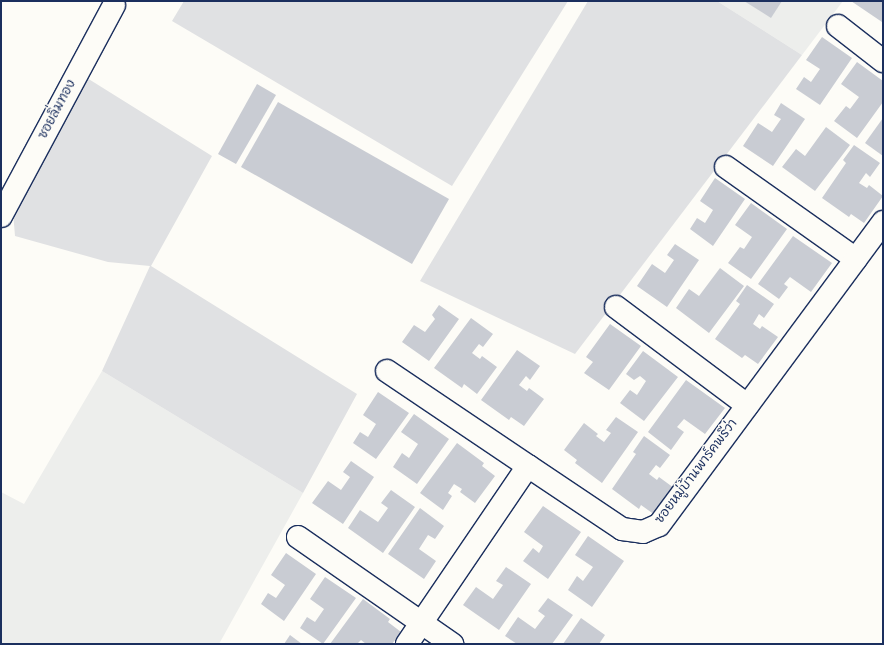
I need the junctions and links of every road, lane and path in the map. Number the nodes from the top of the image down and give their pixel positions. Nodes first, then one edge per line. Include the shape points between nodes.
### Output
1 (114, 5) dead end
2 (838, 26) dead end
3 (883, 60) edge
4 (726, 167) dead end
5 (1, 216) edge
6 (883, 222) edge
7 (856, 259) junction
8 (616, 307) dead end
9 (386, 371) dead end
10 (748, 405) junction
11 (528, 466) junction
12 (298, 537) dead end
13 (421, 623) junction
14 (407, 644) edge
15 (452, 644) edge

1 - 5 street, ซอยลิ่มทอง
2 - 3 street
4 - 7 street
6 - 7 street, ซอยหมู่บ้านพาร์คพรีว่า
7 - 10 street, ซอยหมู่บ้านพาร์คพรีว่า
8 - 10 street
9 - 11 street, ซอยหมู่บ้านพาร์คพรีว่า
10 - 11 street, ซอยหมู่บ้านพาร์คพรีว่า via 659,525 643,532 622,529
11 - 13 street
12 - 13 street
13 - 14 street
13 - 15 street

